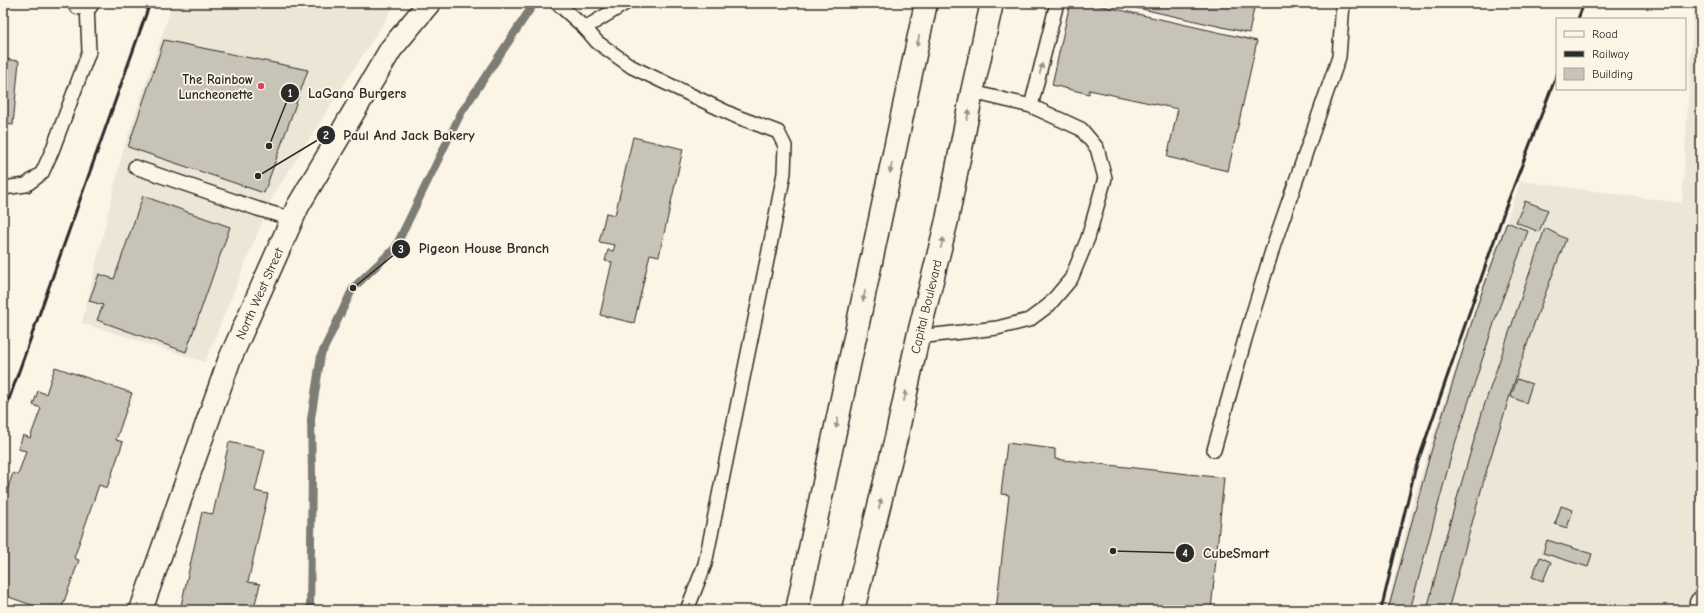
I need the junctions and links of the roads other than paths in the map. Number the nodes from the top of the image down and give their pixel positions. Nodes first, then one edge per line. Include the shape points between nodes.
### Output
1 (83, 3) edge
2 (429, 3) edge
3 (557, 3) edge
4 (626, 3) edge
5 (926, 3) edge
6 (992, 3) edge
7 (1057, 3) edge
8 (1343, 3) edge
9 (586, 28) junction
10 (972, 92) junction
11 (1031, 106) junction
12 (135, 167) dead end
13 (3, 188) edge
14 (292, 220) junction
15 (918, 337) junction
16 (1214, 450) dead end
17 (873, 532) junction
18 (1701, 603) edge
19 (141, 610) edge
20 (687, 610) edge
21 (797, 610) edge
22 (853, 610) edge
23 (859, 610) edge
24 (1701, 610) edge

1 - 13 lane via 89,52 52,151 42,173 26,185
2 - 14 main road, North West Street via 390,49
3 - 9 lane
4 - 9 lane
5 -> 21 main road
6 - 10 main road, Capital Boulevard
11 -> 7 lane
8 - 16 lane via 1340,57 1275,241
9 - 20 lane via 597,42 632,66 735,116 778,132 785,146 784,173 774,226 705,564
10 - 11 lane
15 -> 10 main road, Capital Boulevard via 947,220
11 - 15 lane via 1081,128 1097,148 1104,178 1088,238 1071,279 1048,305 1029,320 997,328
12 - 14 lane
14 - 19 main road, North West Street via 229,361
17 -> 15 main road, Capital Boulevard
17 - 22 main road, Capital Boulevard
17 - 23 main road via 864,568
18 - 24 main road

